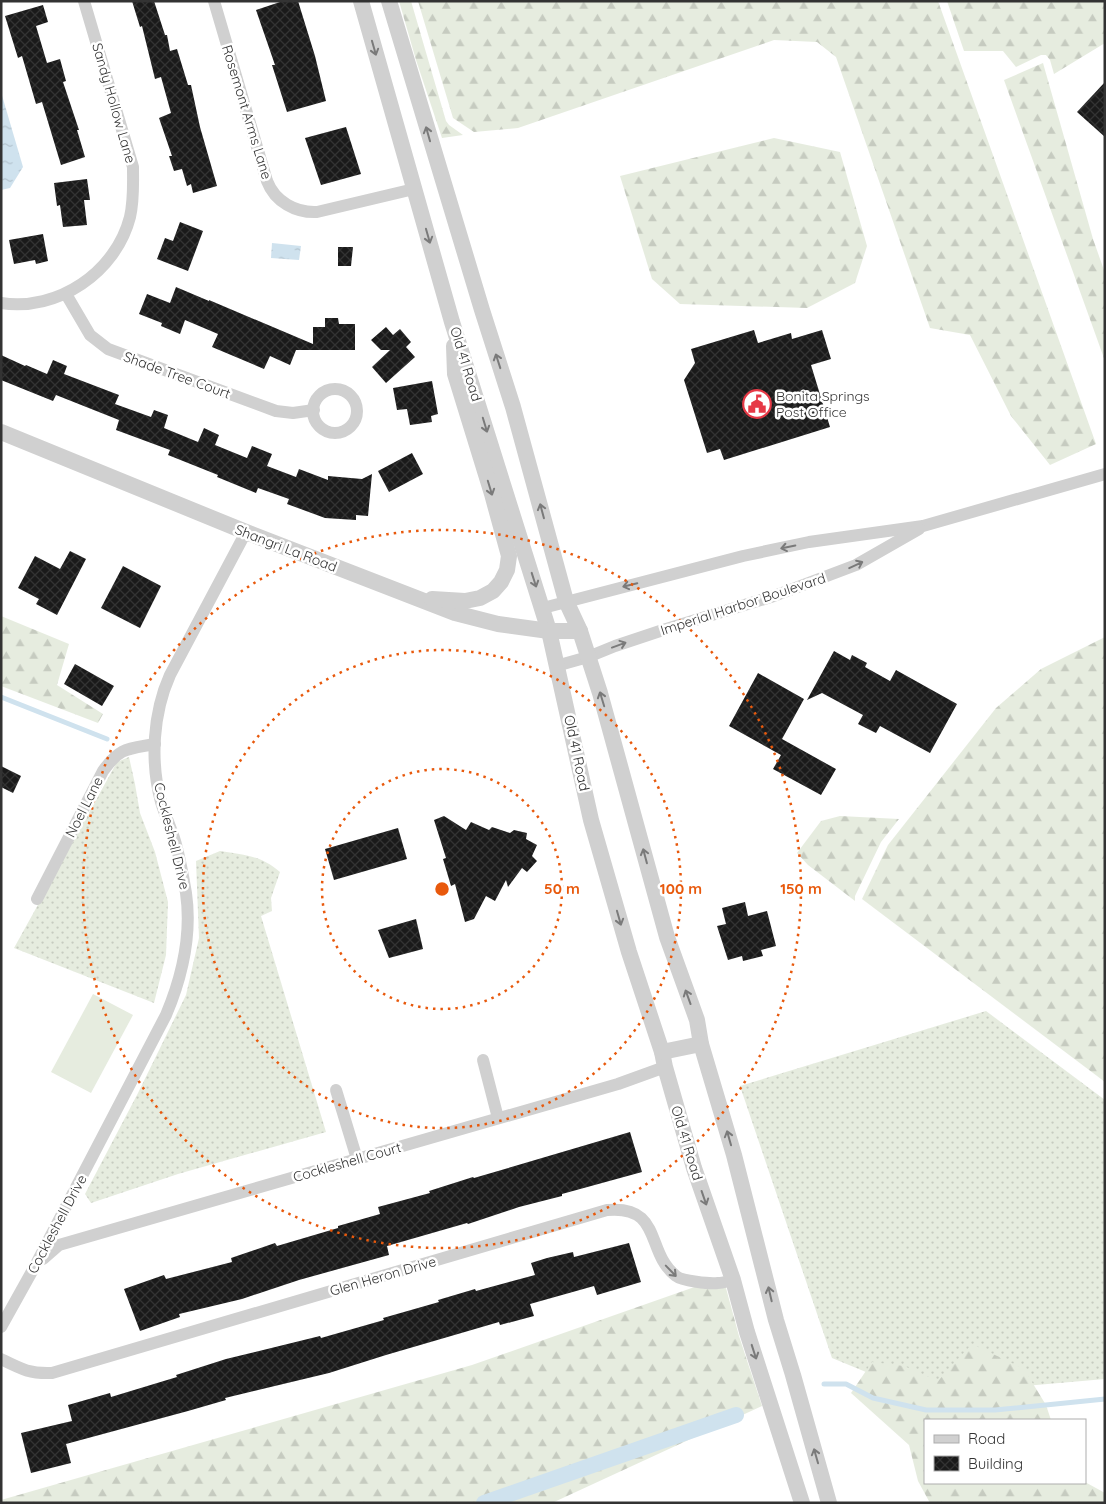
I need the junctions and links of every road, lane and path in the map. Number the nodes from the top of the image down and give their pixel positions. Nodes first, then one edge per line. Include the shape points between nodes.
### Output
1 (84, 1) edge
2 (214, 1) edge
3 (361, 1) edge
4 (389, 1) edge
5 (414, 189) junction
6 (66, 294) junction
7 (1, 303) edge
8 (452, 322) junction
9 (314, 410) dead end
10 (1, 432) edge
11 (1105, 474) edge
12 (923, 526) junction
13 (246, 532) junction
14 (415, 598) junction
15 (566, 601) junction
16 (542, 608) junction
17 (550, 631) junction
18 (580, 631) junction
19 (588, 657) junction
20 (556, 666) junction
21 (155, 744) junction
22 (36, 899) dead end
23 (701, 1044) junction
24 (483, 1060) dead end
25 (663, 1060) junction
26 (336, 1090) dead end
27 (498, 1118) junction
28 (357, 1159) junction
29 (35, 1266) junction
30 (733, 1280) junction
31 (1, 1327) edge
32 (1, 1359) edge
33 (802, 1503) edge
34 (829, 1503) edge

1 - 6 street, Sandy Hollow Lane via 126,143 134,192 130,217 110,257 96,274
2 - 5 street, Rosemont Arms Lane via 267,182 280,201 317,212
3 -> 5 street, Old 41 Road
15 -> 4 street via 513,408
5 -> 8 street, Old 41 Road
6 - 7 street, Sandy Hollow Lane via 27,304
6 - 9 street, Shade Tree Court via 90,335 108,349 276,411
8 -> 14 street via 455,374 509,556 500,584 480,598 465,601
8 -> 16 street, Old 41 Road
10 - 13 street, Shangri La Road
11 - 12 street, Imperial Harbor Boulevard
12 -> 15 street, Imperial Harbor Boulevard via 809,542
19 -> 12 street, Imperial Harbor Boulevard via 856,565
13 - 14 street, Shangri La Road
13 - 21 street, Cockleshell Drive via 163,691 155,727
14 - 17 street, Shangri La Road via 490,622
15 - 16 street, Imperial Harbor Boulevard
15 - 18 street
16 - 17 street, Old 41 Road
17 - 18 street, Shangri La Road
17 - 20 street, Old 41 Road
18 - 19 street
19 - 20 street, Imperial Harbor Boulevard
23 -> 19 street via 697,1020 667,937
20 -> 25 street, Old 41 Road via 591,820
21 - 22 street, Noel Lane via 125,749 112,758
21 - 29 street, Cockleshell Drive via 161,800 175,842 186,895 185,950 179,981 166,1015
23 - 25 street
34 -> 23 street
24 - 27 street
25 - 27 street, Cockleshell Court via 618,1084
25 -> 30 street, Old 41 Road via 694,1168
26 - 28 street
27 - 28 street, Cockleshell Court
28 - 29 street, Cockleshell Court via 59,1245
29 - 31 street, Cockleshell Drive
32 -> 30 street, Glen Heron Drive via 36,1374 52,1373 607,1210 621,1209 645,1221 666,1266 677,1277 716,1284
30 -> 33 street, Old 41 Road

